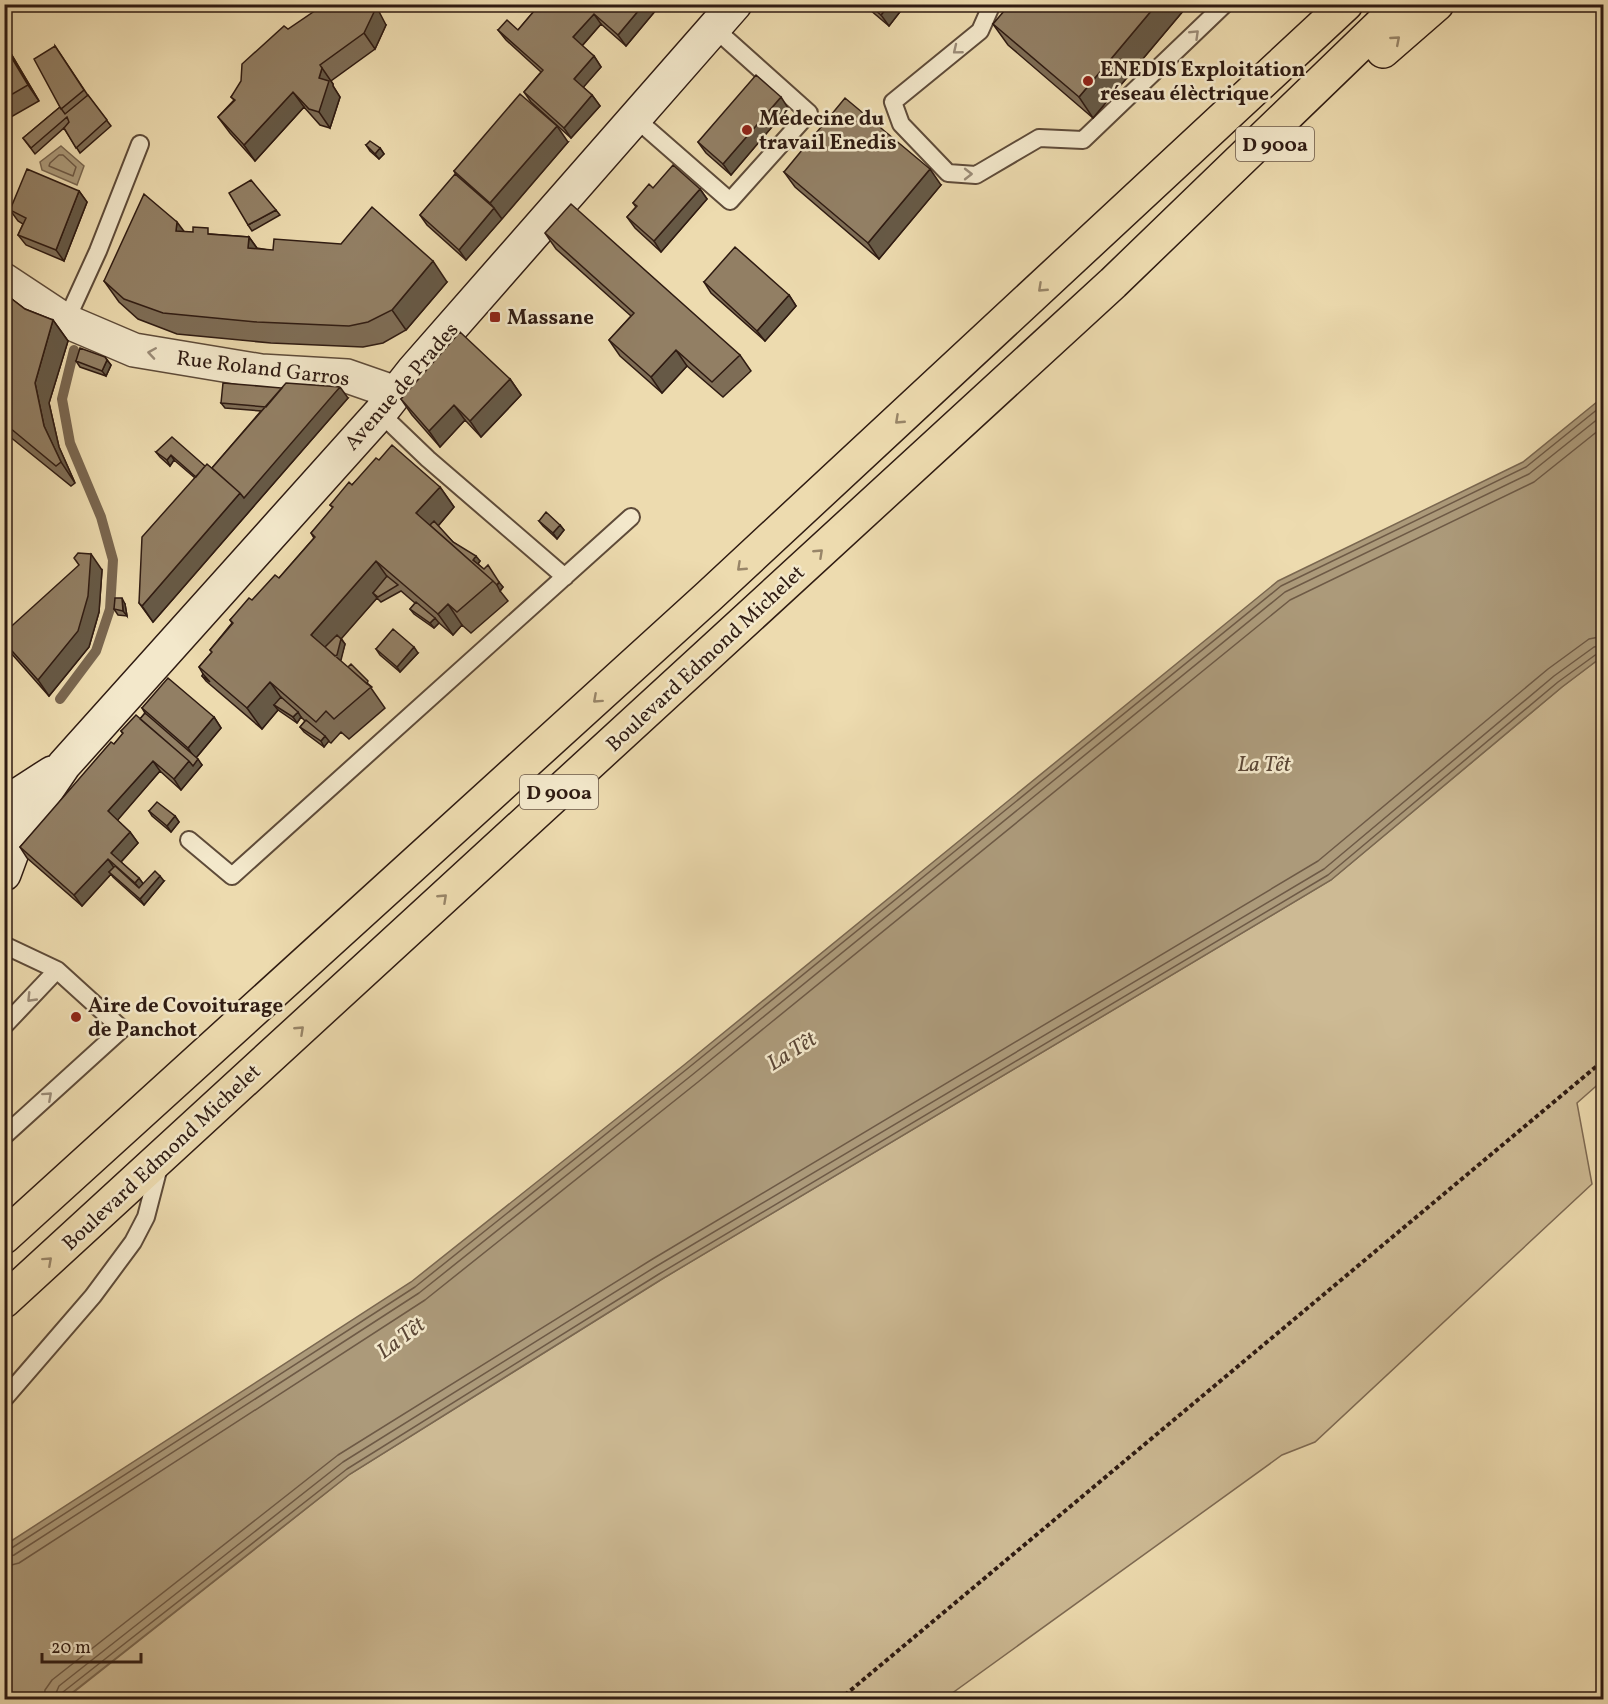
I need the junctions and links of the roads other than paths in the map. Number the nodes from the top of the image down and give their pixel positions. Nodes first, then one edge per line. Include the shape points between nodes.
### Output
1 (992, 4) edge
2 (1226, 4) edge
3 (1322, 4) edge
4 (1346, 4) edge
5 (1402, 4) edge
6 (1437, 4) edge
7 (724, 16) edge
8 (635, 118) junction
9 (140, 144) dead end
10 (1085, 248) junction
11 (4, 280) edge
12 (1113, 283) junction
13 (66, 321) junction
14 (388, 403) junction
15 (632, 516) dead end
16 (565, 578) junction
17 (64, 765) junction
18 (4, 804) edge
19 (189, 840) dead end
20 (4, 874) edge
21 (4, 945) edge
22 (57, 970) junction
23 (4, 1026) edge
24 (4, 1136) edge
25 (160, 1158) junction
26 (4, 1238) edge
27 (4, 1301) edge
28 (4, 1399) edge

1 -> 2 lane via 980,31 893,102 901,124 948,173 976,175 1039,138 1083,140
3 - 10 highway, D 900a
4 - 10 highway, D 900a
5 - 12 highway, D 900a
12 -> 6 highway, D 900a
7 - 8 main road, Avenue de Prades
7 - 8 lane via 809,113 730,201
8 - 14 main road, Avenue de Prades
9 - 13 lane
10 -> 26 highway, Boulevard Edmond Michelet / D 900a via 691,613
11 - 13 main road, Rue Roland Garros
25 -> 12 highway, Boulevard Edmond Michelet / D 900a
14 -> 13 main road, Rue Roland Garros via 347,376 261,371 134,350
14 - 16 lane via 429,459
14 - 17 main road, Avenue de Prades
15 - 16 lane
16 - 19 lane via 232,876
17 - 18 main road, Avenue de Prades
17 - 20 main road, Avenue de Prades via 21,828
21 - 22 lane
22 -> 23 lane
24 -> 22 lane via 122,1029
27 -> 25 highway, Boulevard Edmond Michelet / D 900a
25 - 28 lane via 146,1217 133,1242 86,1305

